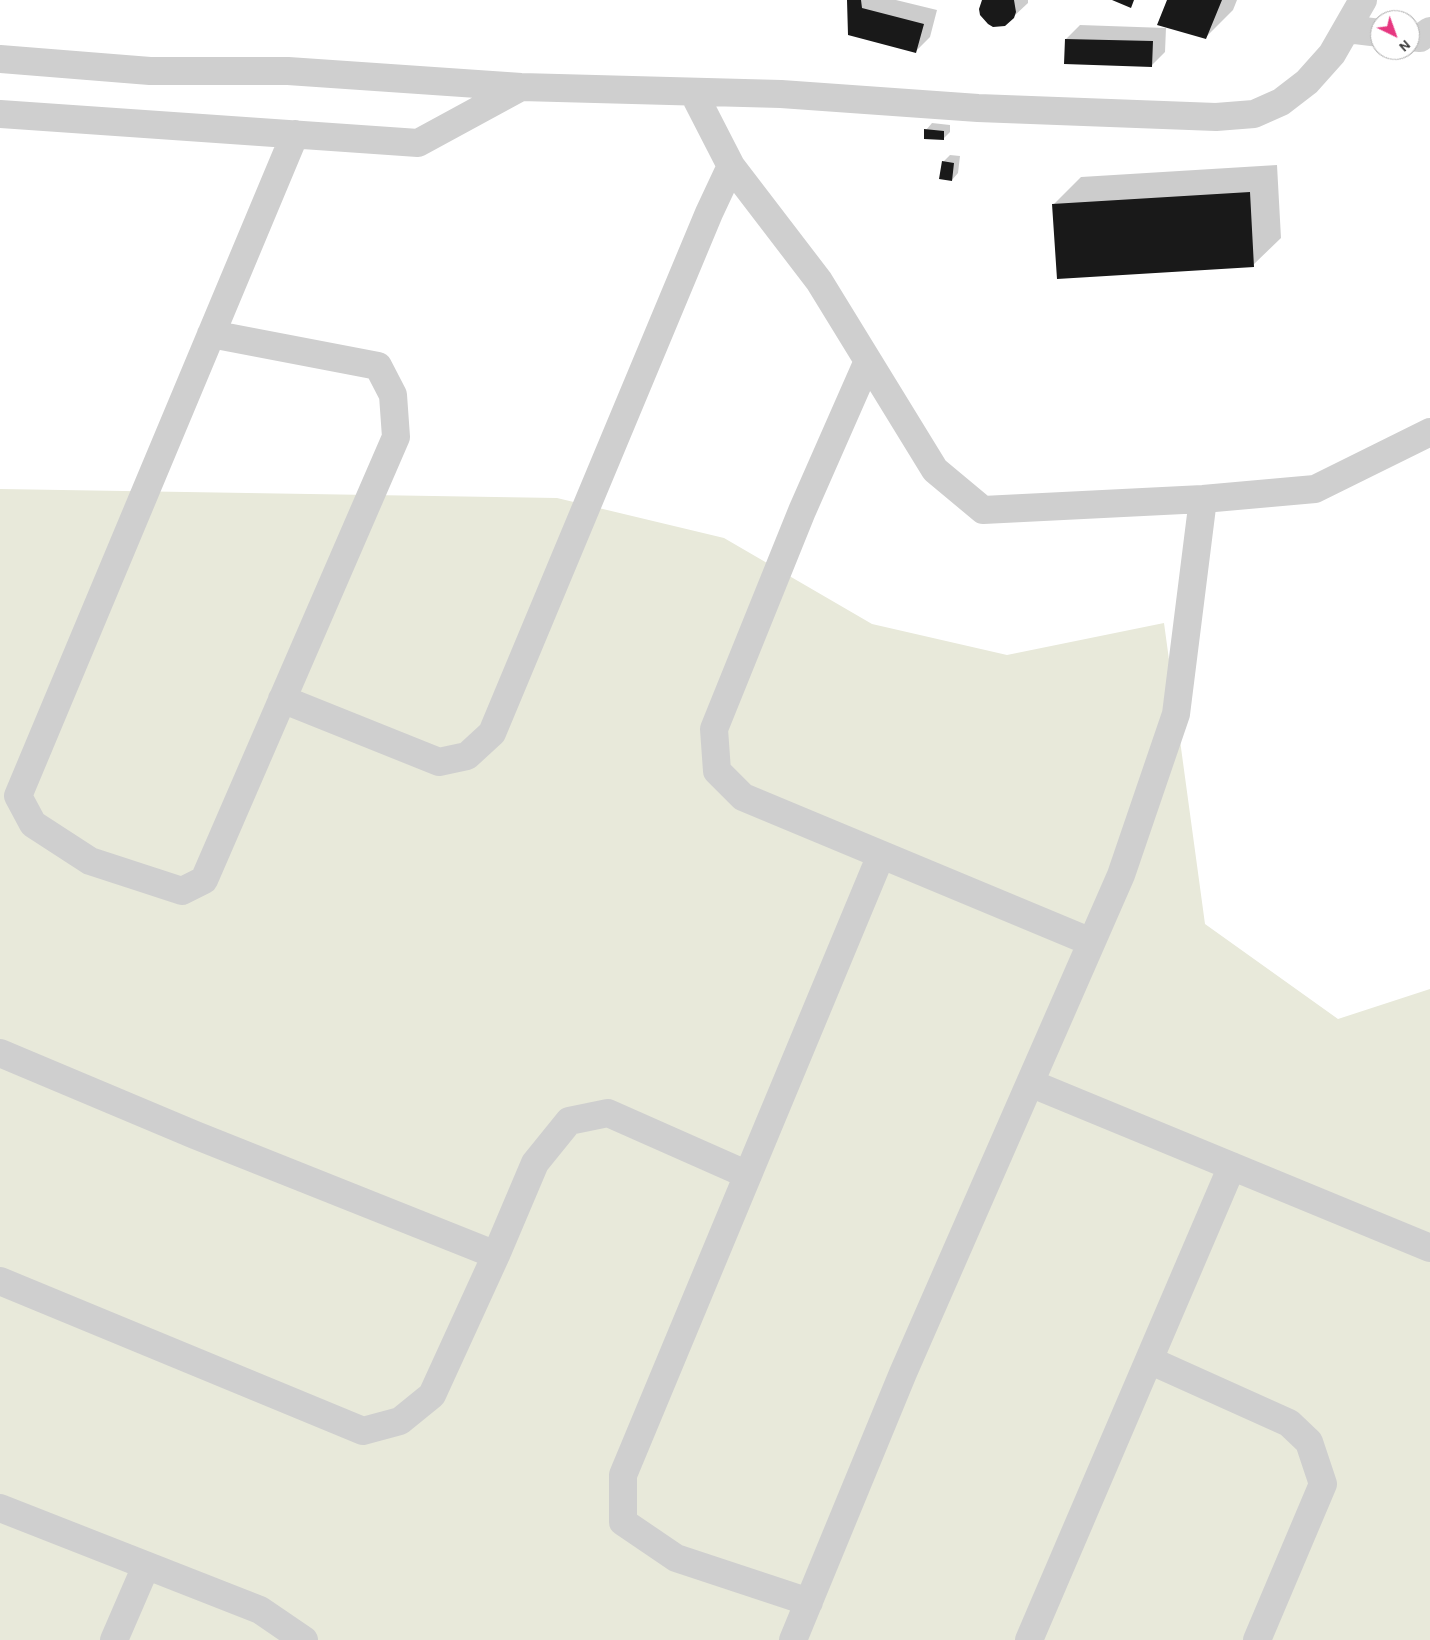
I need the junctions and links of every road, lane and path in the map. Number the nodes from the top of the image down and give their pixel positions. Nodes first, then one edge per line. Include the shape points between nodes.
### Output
1 (1361, 2) edge
2 (1347, 29) junction
3 (1370, 32) edge
4 (0, 59) edge
5 (520, 87) junction
6 (693, 92) junction
7 (0, 114) edge
8 (295, 134) junction
9 (730, 166) junction
10 (211, 334) junction
11 (868, 361) junction
12 (1430, 432) edge
13 (1203, 499) junction
14 (282, 699) junction
15 (881, 854) junction
16 (1091, 942) junction
17 (2, 1059) edge
18 (1030, 1083) junction
19 (1232, 1166) junction
20 (748, 1174) junction
21 (1430, 1248) edge
22 (496, 1255) junction
23 (0, 1281) edge
24 (1149, 1360) junction
25 (0, 1508) edge
26 (146, 1566) junction
27 (808, 1602) junction
28 (114, 1640) edge
29 (304, 1640) edge
30 (793, 1640) edge
31 (1029, 1640) edge
32 (1257, 1640) edge

1 - 2 street
2 - 3 street
2 - 6 street via 1332,54 1307,82 1281,102 1254,114 1226,117 978,108 782,94
4 - 5 street via 150,71 288,71
5 - 6 street
5 - 8 street via 418,143
6 - 9 street
7 - 8 street
8 - 10 street
9 - 11 street via 819,281
9 - 14 street via 492,733 467,756 439,762
10 - 14 street via 378,366 393,395 396,437
10 - 14 street via 18,796 33,824 90,861 182,891 204,880
11 - 13 street via 935,470 984,510
11 - 15 street via 802,511 714,729 717,771 743,797
12 - 13 street via 1315,489
13 - 16 street via 1176,714 1121,875
15 - 16 street
15 - 20 street
16 - 18 street
17 - 22 street
18 - 19 street
18 - 27 street via 906,1364
19 - 21 street
19 - 24 street
20 - 22 street via 608,1113 569,1121 535,1163
20 - 27 street via 623,1475 623,1522 676,1558
22 - 23 street via 432,1395 400,1421 363,1431
24 - 31 street
24 - 32 street via 1289,1423 1308,1442 1323,1484
25 - 26 street
26 - 28 street
26 - 29 street via 260,1610
27 - 30 street

